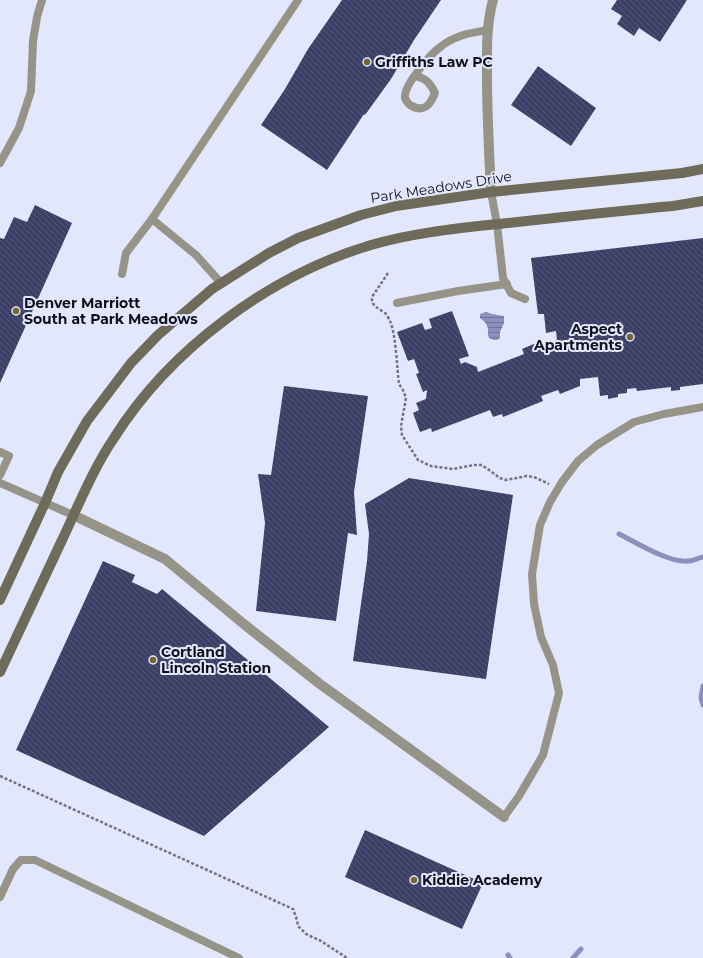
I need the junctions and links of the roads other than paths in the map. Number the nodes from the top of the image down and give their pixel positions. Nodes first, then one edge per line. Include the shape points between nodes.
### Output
1 (42, 0) edge
2 (298, 0) edge
3 (493, 0) edge
4 (488, 30) junction
5 (415, 76) dead end
6 (0, 163) edge
7 (703, 169) edge
8 (490, 192) junction
9 (703, 201) edge
10 (152, 219) junction
11 (497, 224) junction
12 (122, 274) dead end
13 (222, 283) junction
14 (507, 284) junction
15 (524, 299) dead end
16 (397, 303) dead end
17 (703, 407) edge
18 (0, 452) edge
19 (0, 475) edge
20 (0, 482) edge
21 (45, 503) junction
22 (73, 515) junction
23 (0, 600) edge
24 (0, 672) edge
25 (504, 817) joint
26 (0, 897) edge
27 (239, 958) edge

1 - 6 lane via 33,41 31,92 19,128
2 - 10 lane
3 - 4 street
4 - 5 lane via 457,37 439,48
4 - 8 street
7 - 8 main road, Park Meadows Drive
8 - 11 lane
8 - 13 main road, Park Meadows Drive via 396,206 361,215 298,238
9 - 11 main road
10 - 12 lane via 126,253
10 - 13 lane via 196,255
11 - 14 lane via 503,278
11 - 22 main road via 403,237 370,245 312,267 284,281 231,315 180,358 131,414 86,486
13 - 21 main road, Park Meadows Drive via 158,335 131,363 87,421 58,472
14 - 15 lane via 511,293
14 - 16 lane
17 - 25 lane via 634,422 597,445 578,462 550,502 540,525 532,574 534,604 541,637 553,665 559,693 543,755
18 - 19 lane via 9,456
20 - 21 lane
21 - 22 lane
21 - 23 main road, Park Meadows Drive
22 - 24 main road
22 - 25 street via 165,560 320,684
26 - 27 lane via 13,869 21,860 35,860

